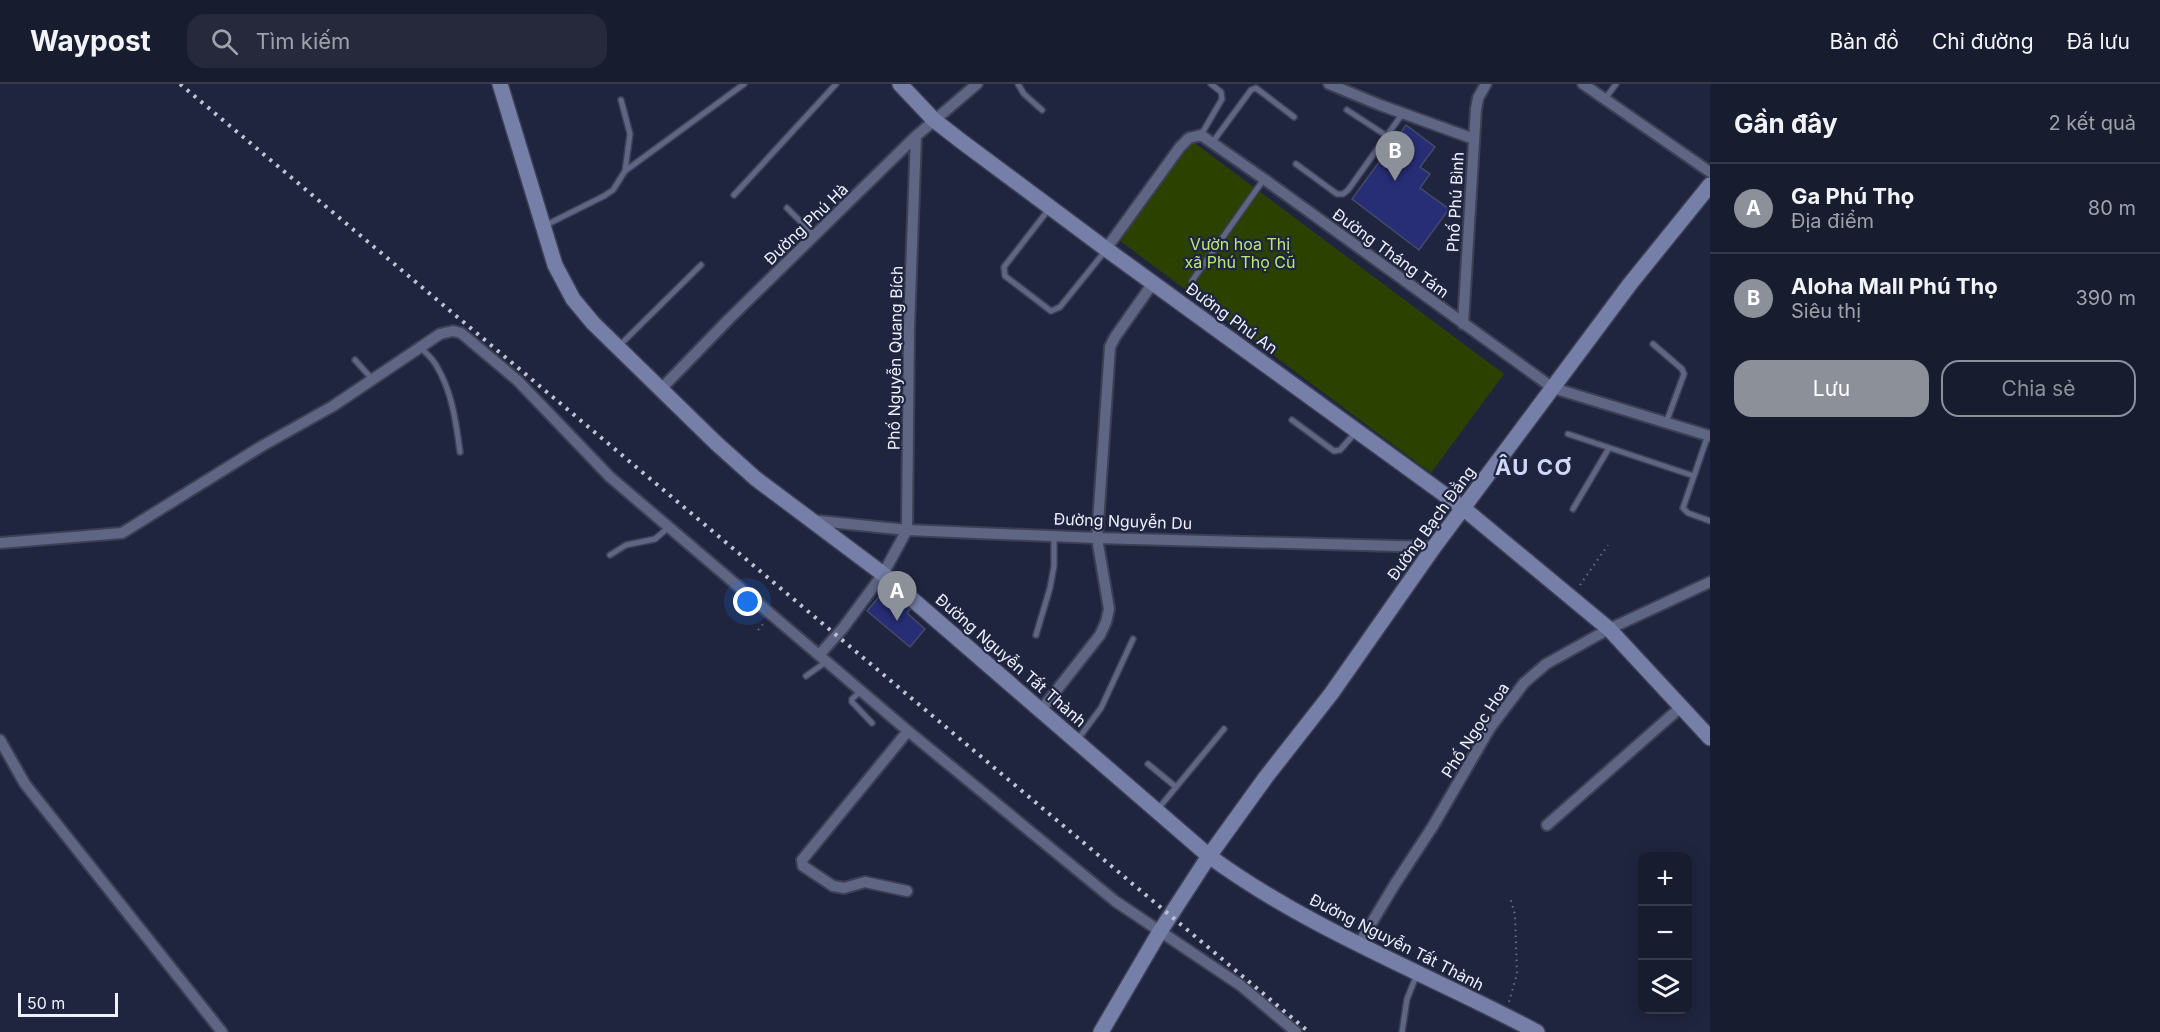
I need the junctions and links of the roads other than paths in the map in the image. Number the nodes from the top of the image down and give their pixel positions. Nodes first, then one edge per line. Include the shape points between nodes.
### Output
1 (500, 84) edge
2 (744, 84) edge
3 (836, 84) edge
4 (900, 84) edge
5 (977, 84) edge
6 (1018, 84) edge
7 (1211, 84) edge
8 (1329, 84) edge
9 (1486, 84) edge
10 (1583, 84) edge
11 (1616, 84) edge
12 (1605, 99) junction
13 (621, 100) dead end
14 (1042, 110) dead end
15 (1347, 110) dead end
16 (1403, 113) junction
17 (1294, 117) dead end
18 (934, 120) junction
19 (1201, 135) junction
20 (916, 136) junction
21 (1387, 136) junction
22 (1474, 139) junction
23 (1212, 143) junction
24 (1296, 164) dead end
25 (626, 171) junction
26 (1710, 172) edge
27 (1264, 179) junction
28 (1710, 185) edge
29 (734, 195) dead end
30 (787, 208) dead end
31 (1050, 208) junction
32 (542, 226) junction
33 (815, 236) junction
34 (1106, 249) junction
35 (701, 265) dead end
36 (1192, 281) dead end
37 (1153, 283) junction
38 (1464, 324) junction
39 (1653, 344) dead end
40 (421, 348) junction
41 (618, 348) junction
42 (355, 360) dead end
43 (373, 380) junction
44 (1553, 388) junction
45 (660, 390) junction
46 (1292, 420) dead end
47 (1666, 423) junction
48 (1357, 431) junction
49 (1569, 434) dead end
50 (1709, 435) edge
51 (1609, 448) junction
52 (460, 452) dead end
53 (1694, 476) junction
54 (1463, 508) junction
55 (1573, 509) dead end
56 (810, 519) junction
57 (1710, 521) edge
58 (669, 526) junction
59 (907, 530) junction
60 (1054, 536) junction
61 (1097, 538) junction
62 (2, 542) edge
63 (1434, 547) junction
64 (610, 555) dead end
65 (883, 574) junction
66 (1710, 582) edge
67 (1609, 629) junction
68 (1036, 635) dead end
69 (1133, 639) dead end
70 (824, 658) junction
71 (806, 676) dead end
72 (861, 690) junction
73 (1681, 706) junction
74 (1041, 710) junction
75 (872, 723) dead end
76 (1224, 729) dead end
77 (908, 730) junction
78 (1710, 738) edge
79 (0, 740) edge
80 (1077, 740) junction
81 (3, 751) edge
82 (1148, 764) dead end
83 (1176, 788) junction
84 (1157, 810) junction
85 (1547, 825) dead end
86 (1209, 856) junction
87 (907, 891) dead end
88 (1160, 933) junction
89 (1359, 944) junction
90 (1418, 973) junction
91 (222, 1032) edge
92 (1101, 1032) edge
93 (1296, 1032) edge
94 (1402, 1032) edge
95 (1537, 1032) edge

1 - 32 street, Đường Nguyễn Tất Thành
2 - 25 lane
3 - 29 lane
4 - 18 street, Đường Phú An
5 - 18 street, Đường Phú Hà
6 - 14 lane
7 - 19 lane via 1221,92 1222,99
8 - 16 street
9 - 22 street, Phố Phú Bình via 1478,98
10 - 12 street
11 - 12 lane
12 - 26 street
13 - 25 lane via 630,134
15 - 21 lane
16 - 21 lane
16 - 22 street
17 - 23 lane via 1256,88
18 - 20 street, Đường Phú Hà
18 - 31 street, Đường Phú An
19 - 23 street, Đường Tháng Tám
19 - 34 street via 1189,138 1180,147
20 - 33 street, Đường Phú Hà
20 - 59 street, Phố Nguyễn Quang Bích
21 - 24 lane via 1343,194 1337,194
22 - 38 street, Phố Phú Bình
23 - 27 street, Đường Tháng Tám
25 - 32 lane via 604,196
27 - 36 lane
27 - 38 street, Đường Tháng Tám
28 - 44 street, Đường Bạch Đằng
30 - 33 lane
31 - 34 street, Đường Phú An
31 - 34 lane via 1004,272 1051,311 1060,307
32 - 41 street, Đường Nguyễn Tất Thành via 555,265 573,299
33 - 45 street, Đường Phú Hà
34 - 37 street, Đường Phú An
35 - 41 lane
37 - 48 street, Đường Phú An
37 - 61 street via 1110,347
38 - 44 street, Đường Tháng Tám
39 - 47 lane via 1684,374
40 - 43 street
40 - 52 lane via 436,364 449,394
40 - 58 street via 446,332 468,338 517,380 606,473
41 - 45 street, Đường Nguyễn Tất Thành
42 - 43 lane
43 - 62 street via 122,533
44 - 47 street, Đường Tháng Tám
44 - 54 street, Đường Bạch Đằng
45 - 56 street, Đường Nguyễn Tất Thành via 755,478
46 - 48 lane via 1334,451 1340,450
47 - 50 street, Đường Tháng Tám
48 - 54 street, Đường Phú An
49 - 51 lane
50 - 53 lane
51 - 53 lane
51 - 55 lane
53 - 57 lane via 1683,508
54 - 63 street, Đường Bạch Đằng
54 - 67 street
56 - 59 street, Đường Nguyễn Du
56 - 65 street, Đường Nguyễn Tất Thành
58 - 64 lane via 655,539 626,545
58 - 70 street
59 - 60 street, Đường Nguyễn Du
59 - 65 street, Phố Nguyễn Quang Bích
60 - 61 street, Đường Nguyễn Du
60 - 68 lane via 1050,588
61 - 63 street, Đường Nguyễn Du
61 - 74 street via 1109,609 1106,622
63 - 86 street, Đường Bạch Đằng via 1331,694
65 - 70 street, Phố Nguyễn Quang Bích
65 - 74 street, Đường Nguyễn Tất Thành
66 - 67 street, Phố Ngọc Hoa
67 - 73 street
67 - 89 street, Phố Ngọc Hoa via 1546,664 1509,701
69 - 80 lane via 1101,708
70 - 71 lane
70 - 72 street
72 - 75 lane via 852,702
72 - 77 street
73 - 78 street
73 - 85 street
74 - 80 street, Đường Nguyễn Tất Thành
76 - 83 lane
77 - 87 street via 802,860 803,866 833,886 844,888 865,882
77 - 88 street
79 - 81 street
80 - 84 street, Đường Nguyễn Tất Thành
81 - 91 street
82 - 83 lane
83 - 84 lane
84 - 86 street, Đường Nguyễn Tất Thành
86 - 88 street, Đường Bạch Đằng
86 - 89 street, Đường Nguyễn Tất Thành via 1263,893
88 - 92 street, Đường Bạch Đằng
88 - 93 street via 1240,985
89 - 90 street, Đường Nguyễn Tất Thành
90 - 94 lane via 1407,999
90 - 95 street, Đường Nguyễn Tất Thành

